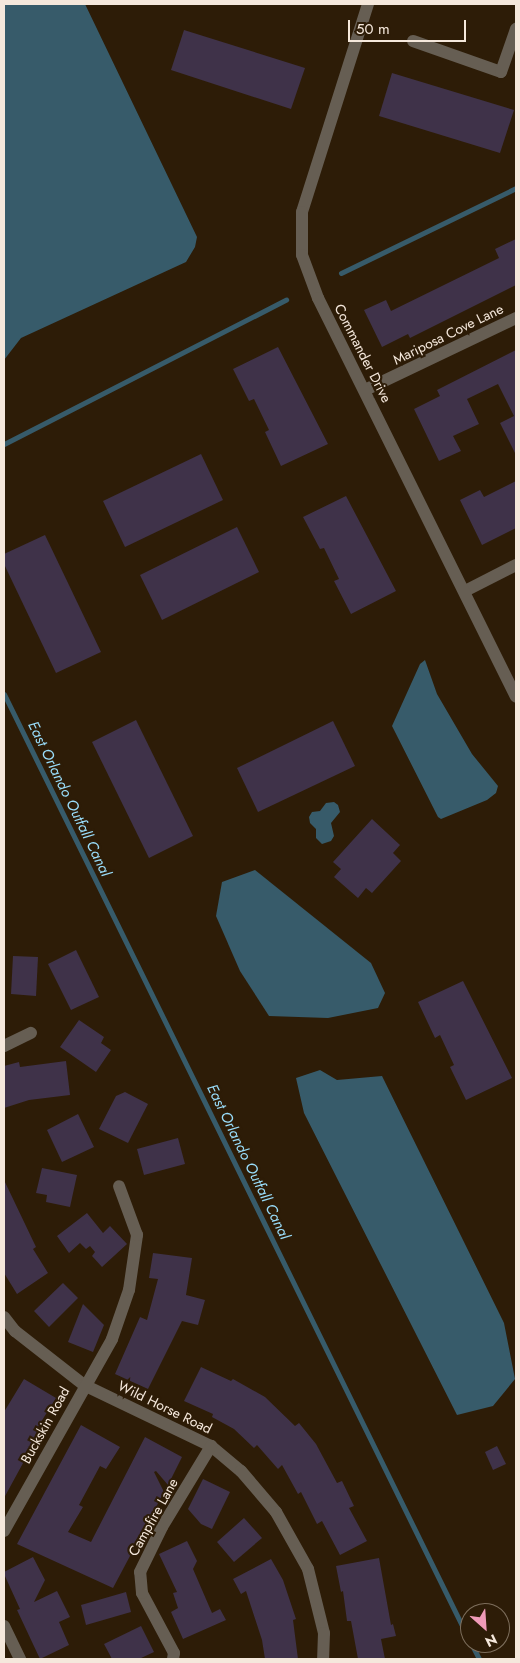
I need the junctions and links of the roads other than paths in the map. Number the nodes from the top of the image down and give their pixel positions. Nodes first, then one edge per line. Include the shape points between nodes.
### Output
1 (368, 4) edge
2 (516, 29) edge
3 (413, 42) dead end
4 (516, 318) edge
5 (365, 390) junction
6 (516, 565) edge
7 (465, 591) junction
8 (516, 697) edge
9 (31, 1033) dead end
10 (4, 1046) edge
11 (119, 1186) dead end
12 (4, 1317) edge
13 (84, 1385) junction
14 (211, 1446) junction
15 (4, 1531) edge
16 (4, 1626) edge
17 (20, 1659) edge
18 (174, 1659) edge
19 (323, 1659) edge

1 - 5 street, Commander Drive via 309,187 300,236 308,274
2 - 3 street via 502,72
4 - 5 street, Mariposa Cove Lane
5 - 7 street, Commander Drive
6 - 7 street
7 - 8 street, Commander Drive
9 - 10 street
11 - 13 street, Buckskin Road via 137,1235 129,1290 112,1338
12 - 13 street, Wild Horse Road via 15,1331
13 - 14 street, Wild Horse Road
13 - 15 street, Buckskin Road
14 - 18 street, Campfire Lane via 162,1527 140,1572 142,1593 174,1653
14 - 19 street, Wild Horse Road via 241,1471 276,1512 308,1569 324,1634
16 - 17 street

